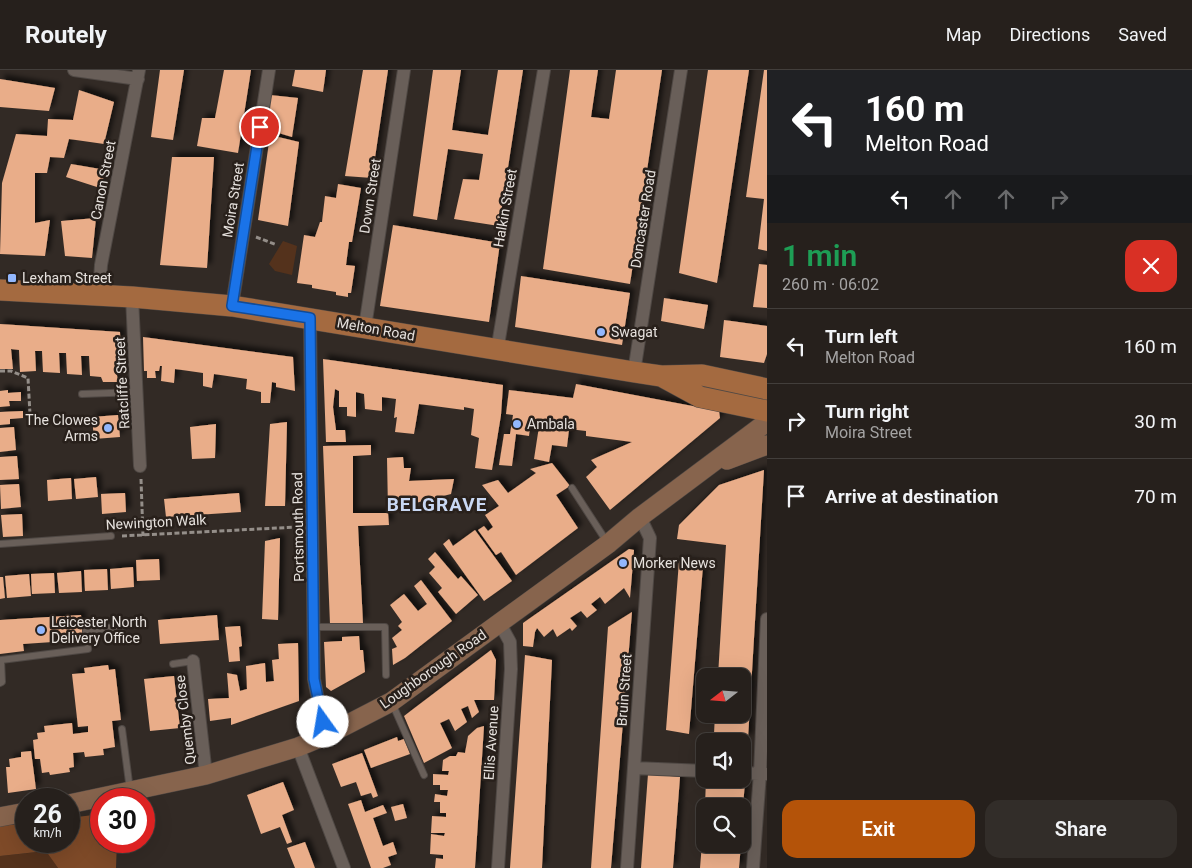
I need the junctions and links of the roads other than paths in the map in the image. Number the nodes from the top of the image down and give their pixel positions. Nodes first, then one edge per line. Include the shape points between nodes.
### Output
1 (74, 70) edge
2 (269, 70) edge
3 (404, 70) edge
4 (544, 70) edge
5 (681, 70) edge
6 (139, 75) edge
7 (0, 290) edge
8 (99, 296) junction
9 (132, 297) junction
10 (232, 306) junction
11 (310, 318) junction
12 (365, 327) junction
13 (497, 350) junction
14 (634, 372) junction
15 (661, 376) junction
16 (767, 389) edge
17 (138, 392) junction
18 (82, 394) dead end
19 (767, 411) edge
20 (767, 422) edge
21 (767, 444) edge
22 (140, 466) road end
23 (701, 471) junction
24 (572, 488) dead end
25 (640, 517) junction
26 (111, 536) road end
27 (0, 544) edge
28 (608, 544) junction
29 (767, 619) edge
30 (499, 622) junction
31 (123, 626) dead end
32 (314, 627) junction
33 (192, 661) joint
34 (173, 664) dead end
35 (386, 675) dead end
36 (0, 683) edge
37 (391, 702) junction
38 (122, 729) dead end
39 (327, 735) junction
40 (298, 747) junction
41 (634, 768) junction
42 (696, 771) edge
43 (763, 774) edge
44 (206, 775) junction
45 (424, 775) dead end
46 (129, 788) edge
47 (155, 788) edge
48 (15, 814) edge
49 (0, 817) edge
50 (344, 868) edge
51 (498, 868) edge
52 (627, 868) edge
53 (753, 868) edge

1 - 6 street
2 - 10 street, Moira Street
3 - 12 street, Down Street
4 - 13 street, Halkin Street
5 - 14 street, Doncaster Road
6 - 8 street, Canon Street via 101,265
7 - 8 main road, Melton Road
8 - 9 main road, Melton Road
9 - 10 main road, Melton Road
9 - 17 street, Ratcliffe Street
10 - 11 main road, Melton Road
11 - 12 main road, Melton Road
11 - 32 street, Portsmouth Road
12 - 13 main road, Melton Road
13 - 14 main road, Melton Road
14 - 15 main road, Melton Road
15 - 16 main road, Melton Road via 702,375
15 - 19 main road, Melton Road via 700,397
17 - 18 lane
17 - 22 street, Ratcliffe Street
20 - 23 street, Loughborough Road
21 - 23 street, Loughborough Road
23 - 25 street, Loughborough Road
24 - 28 lane
25 - 28 street, Loughborough Road
25 - 41 street, Bruin Street via 650,538
26 - 27 lane, Newington Walk
28 - 30 street, Loughborough Road
29 - 43 street
30 - 37 street, Loughborough Road
30 - 51 street, Ellis Avenue via 510,642 511,669
31 - 36 lane via 86,631 88,649 2,660
32 - 35 lane via 385,627
32 - 39 street, Portsmouth Road via 314,679
33 - 34 lane
33 - 44 street, Quemby Close
37 - 39 street, Loughborough Road
37 - 45 lane
38 - 46 lane
39 - 40 street, Loughborough Road
40 - 44 street, Loughborough Road
40 - 50 street
41 - 42 street
41 - 52 street, Bruin Street
43 - 53 street
44 - 47 street, Loughborough Road
48 - 49 street

